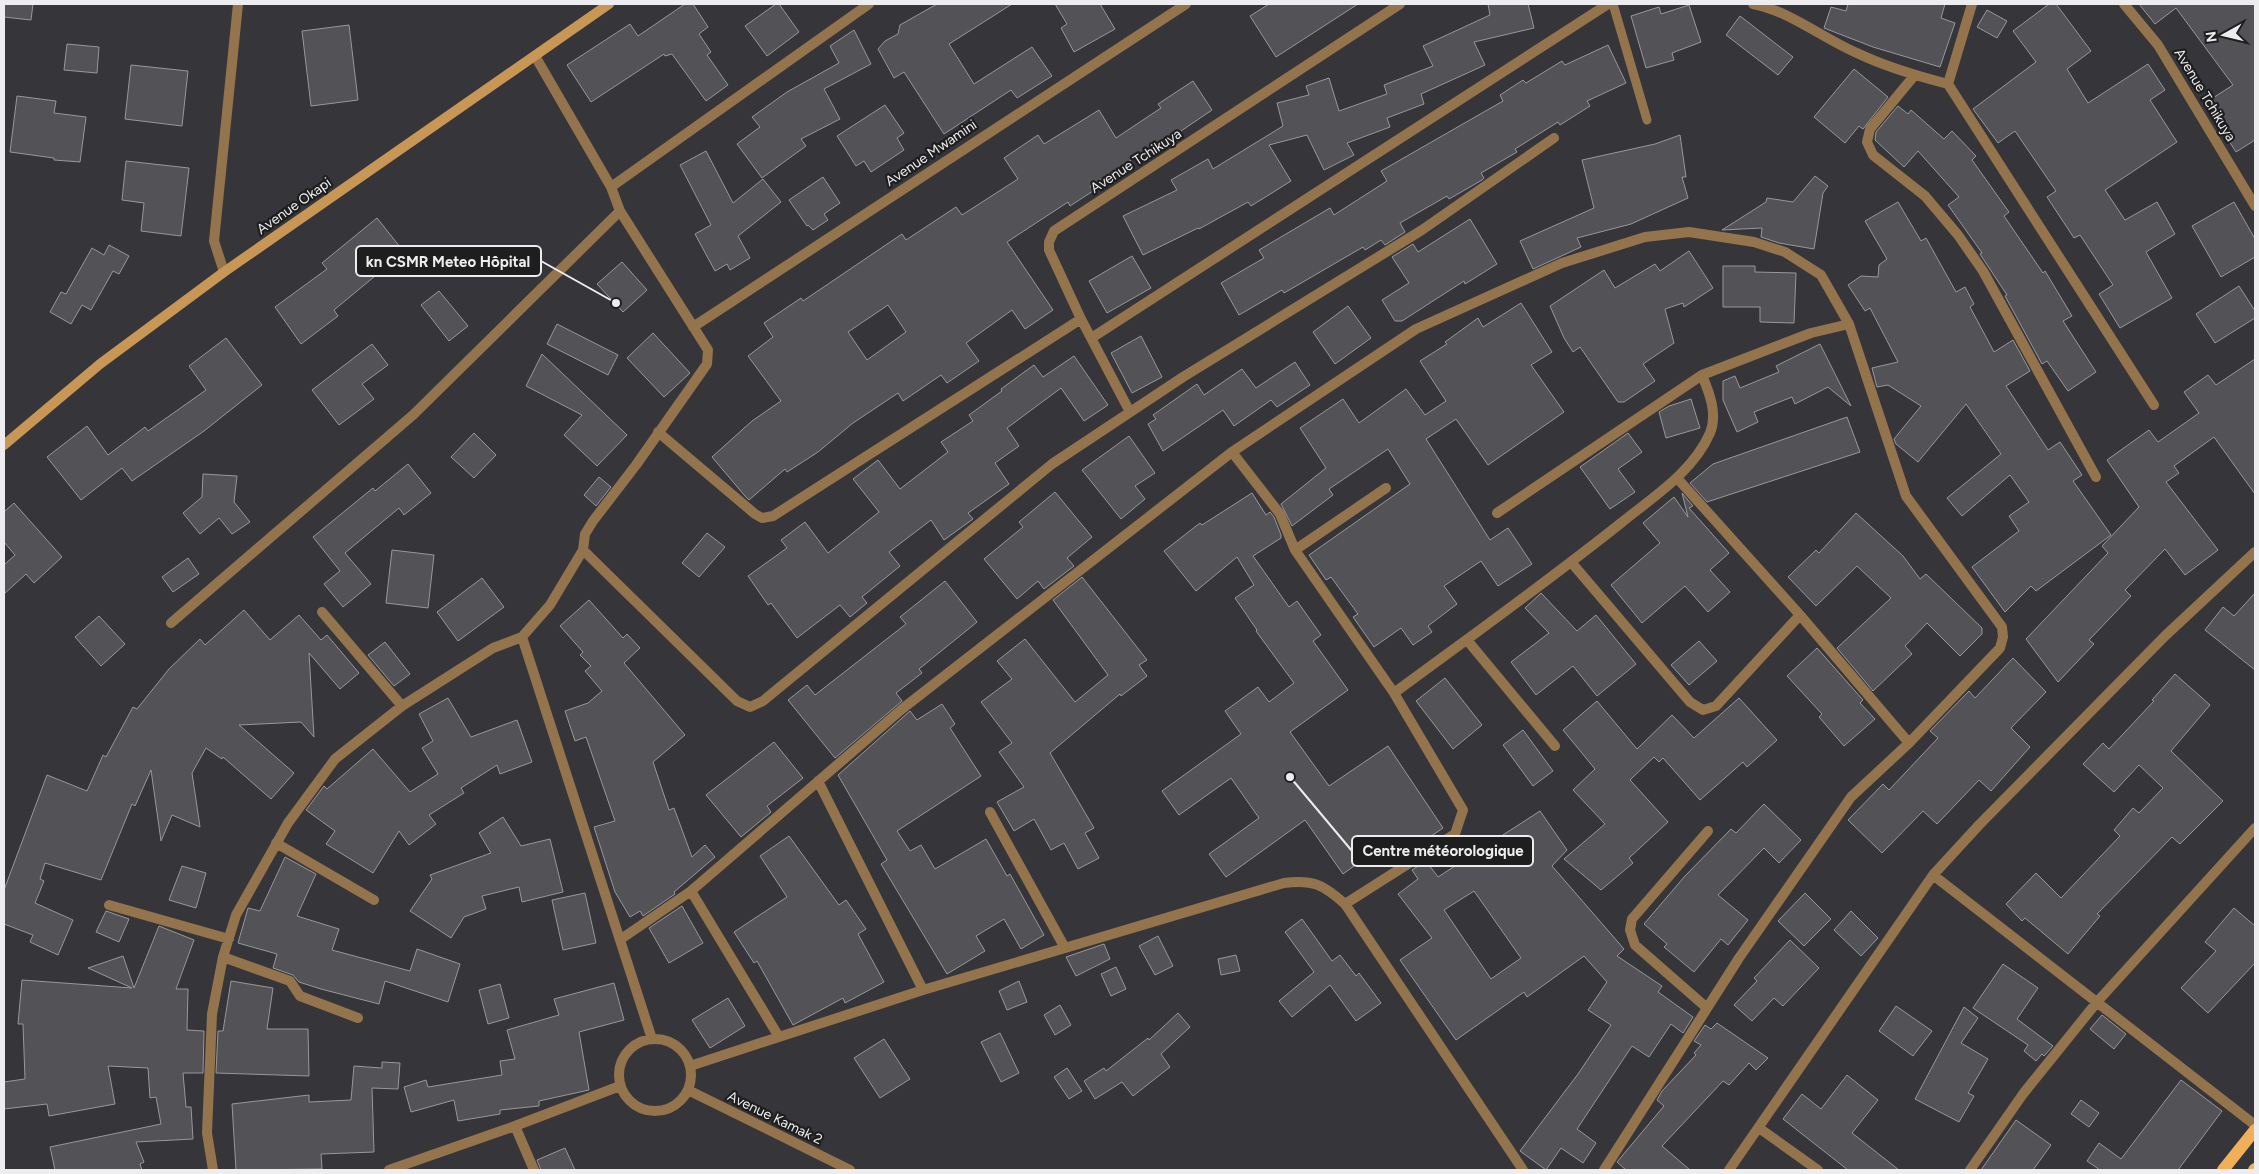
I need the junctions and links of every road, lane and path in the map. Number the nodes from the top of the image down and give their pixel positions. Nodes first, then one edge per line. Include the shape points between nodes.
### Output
1 (238, 4) edge
2 (609, 4) edge
3 (870, 4) edge
4 (1186, 4) edge
5 (1400, 4) edge
6 (1608, 4) edge
7 (1613, 4) edge
8 (1753, 4) edge
9 (1972, 4) edge
10 (2124, 4) edge
11 (1174, 7) edge
12 (536, 56) junction
13 (1914, 76) junction
14 (1948, 84) junction
15 (1647, 120) dead end
16 (1554, 138) dead end
17 (611, 187) junction
18 (2254, 199) edge
19 (620, 211) junction
20 (224, 272) junction
21 (1081, 319) junction
22 (1849, 324) junction
23 (693, 327) junction
24 (1093, 337) junction
25 (1702, 375) junction
26 (2154, 405) dead end
27 (1130, 412) junction
28 (658, 432) junction
29 (4, 444) edge
30 (1232, 452) junction
31 (2096, 477) dead end
32 (1677, 478) junction
33 (1386, 488) dead end
34 (1497, 513) dead end
35 (583, 550) junction
36 (1295, 550) junction
37 (2255, 552) edge
38 (1572, 562) junction
39 (322, 612) dead end
40 (1800, 615) junction
41 (171, 623) dead end
42 (522, 637) junction
43 (1467, 640) junction
44 (1394, 693) junction
45 (402, 706) junction
46 (1909, 743) junction
47 (1555, 746) dead end
48 (818, 781) junction
49 (990, 812) dead end
50 (2255, 828) edge
51 (1708, 831) dead end
52 (276, 843) junction
53 (1933, 875) junction
54 (691, 891) junction
55 (374, 900) dead end
56 (1345, 904) junction
57 (110, 905) dead end
58 (229, 939) junction
59 (621, 939) junction
60 (1065, 948) junction
61 (224, 956) junction
62 (923, 990) junction
63 (2097, 1002) junction
64 (1707, 1008) junction
65 (358, 1018) dead end
66 (779, 1037) junction
67 (652, 1039) junction
68 (690, 1066) junction
69 (620, 1086) junction
70 (688, 1090) junction
71 (2255, 1125) edge
72 (515, 1126) junction
73 (1759, 1128) junction
74 (2255, 1130) edge
75 (213, 1170) edge
76 (389, 1170) edge
77 (534, 1170) edge
78 (850, 1170) edge
79 (1523, 1170) edge
80 (1604, 1170) edge
81 (1729, 1170) edge
82 (1818, 1170) edge
83 (1970, 1170) edge
84 (2223, 1170) edge

1 - 20 street via 214,241
2 - 12 street, Avenue Okapi
3 - 17 street
4 - 11 street, Avenue Mwamini
5 - 21 street, Avenue Tchikuya via 1054,232 1049,250
6 - 24 street
7 - 15 lane
8 - 13 street via 1769,7 1856,53
9 - 14 street
10 - 18 street, Avenue Tchikuya via 2158,45
11 - 23 street, Avenue Mwamini
12 - 17 street
12 - 20 street, Avenue Okapi
13 - 14 street
13 - 31 street via 1870,129 1867,142 1873,155 1925,196 1958,235 1983,272
14 - 26 street
16 - 27 street via 1422,230
17 - 19 street
19 - 23 street
19 - 41 street via 413,415
20 - 29 street, Avenue Okapi via 100,364
21 - 24 street, Avenue Tchikuya
21 - 28 street via 773,516 762,518 755,514
22 - 25 street via 1811,333
22 - 30 street via 1821,275 1785,252 1754,242 1690,232 1645,237 1562,263 1416,329
22 - 46 street via 1906,496 2002,627 2000,648
23 - 28 street via 708,350 707,364
24 - 27 street, Avenue Tchikuya
25 - 32 street via 1712,399 1712,430 1701,450
25 - 34 street
27 - 35 street via 1052,464 763,701 750,707 737,701
28 - 35 street via 593,521 585,534
30 - 36 street via 1280,514
30 - 48 street via 902,709
32 - 38 street
32 - 40 street
33 - 36 street
35 - 42 street via 550,605
36 - 44 street
37 - 53 street via 2165,636
38 - 40 street via 1690,702 1703,710 1716,706
38 - 43 street
39 - 45 street
40 - 46 street
42 - 45 street via 493,648
42 - 59 street
43 - 44 street
43 - 47 street
44 - 56 street via 1463,810 1455,834
45 - 52 street via 336,759
46 - 64 street via 1851,797
48 - 54 street
48 - 62 street
49 - 60 street
50 - 63 street
51 - 64 street via 1632,920 1630,930 1635,945
52 - 55 street
52 - 58 street via 236,915
53 - 63 street
53 - 73 street
54 - 59 street
54 - 66 street
56 - 60 street via 1310,882 1284,882
56 - 79 street
57 - 58 street
58 - 61 street
59 - 67 street
60 - 62 street
61 - 65 street via 290,981 300,996
61 - 75 street via 212,1014 207,1133
62 - 66 street
63 - 71 street
63 - 83 street via 2023,1094
64 - 80 street
66 - 68 street
67 - 68 street via 672,1043 686,1056
67 - 69 street via 640,1042 625,1055 619,1073
68 - 70 street
69 - 70 street via 633,1104 653,1112 674,1106
69 - 72 street
70 - 78 street, Avenue Kamak 2
72 - 76 street
72 - 77 street
73 - 81 street
73 - 82 street
74 - 84 main road

